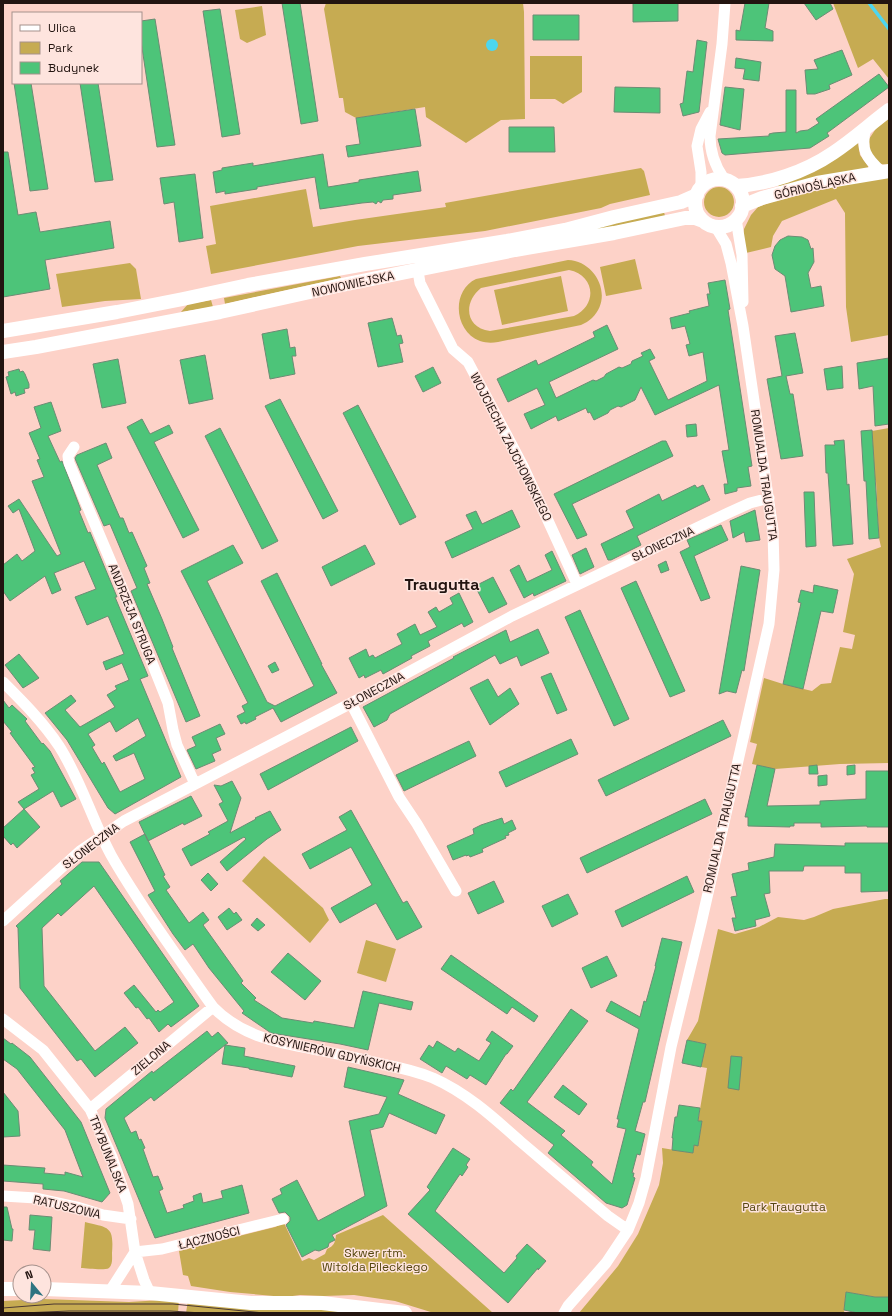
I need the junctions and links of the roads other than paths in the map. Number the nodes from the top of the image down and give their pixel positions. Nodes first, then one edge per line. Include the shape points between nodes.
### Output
1 (725, 3) edge
2 (713, 105) junction
3 (889, 110) edge
4 (866, 128) junction
5 (885, 172) edge
6 (730, 182) junction
7 (699, 191) junction
8 (742, 206) junction
9 (736, 219) junction
10 (709, 223) junction
11 (418, 271) junction
12 (743, 326) junction
13 (3, 331) edge
14 (3, 352) edge
15 (74, 447) dead end
16 (768, 498) junction
17 (577, 584) junction
18 (3, 682) edge
19 (351, 703) junction
20 (195, 784) junction
21 (101, 836) junction
22 (456, 890) dead end
23 (3, 921) edge
24 (213, 1007) junction
25 (3, 1019) edge
26 (90, 1109) junction
27 (3, 1196) edge
28 (131, 1219) junction
29 (283, 1219) dead end
30 (628, 1230) junction
31 (135, 1252) junction
32 (52, 1289) edge
33 (110, 1291) junction
34 (150, 1293) junction
35 (566, 1309) edge
36 (405, 1313) edge
37 (558, 1313) edge

1 - 2 street
2 - 6 street via 710,145 717,167
2 - 7 street via 697,146 701,172
3 - 4 street, GÓRNOŚLĄSKA
4 - 5 street via 863,139 865,152 869,159
4 - 6 street, GÓRNOŚLĄSKA via 833,153 799,171 755,184
5 - 8 street, GÓRNOŚLĄSKA via 817,183
6 - 7 street via 710,181
6 - 8 street via 742,196
7 - 10 street via 696,206 698,215
7 - 13 street, NOWOWIEJSKA via 681,202 507,242 358,265 183,300
8 - 9 street
9 - 10 street via 726,225
9 - 12 street, ROMUALDA TRAUGUTTA via 744,284
10 - 11 street, NOWOWIEJSKA via 695,218 685,218
10 - 12 street, ROMUALDA TRAUGUTTA via 726,244
11 - 14 street, NOWOWIEJSKA via 220,312
11 - 17 street, WOJCIECHA ZAJCHOWSKIEGO via 420,283 453,349 468,362 534,489
12 - 16 street, ROMUALDA TRAUGUTTA
15 - 20 street, ANDRZEJA STRUGA via 68,456 69,463 168,703 177,745
16 - 17 street, SŁONECZNA via 750,503
16 - 30 street, ROMUALDA TRAUGUTTA via 774,549 769,624 671,1047 646,1178
17 - 19 street, SŁONECZNA via 487,629
18 - 21 street, KOSYNIERÓW GDYŃSKICH via 39,719 59,746 75,774
19 - 20 street, SŁONECZNA
19 - 22 street via 399,797
20 - 21 street, SŁONECZNA
21 - 23 street, SŁONECZNA via 80,851
21 - 24 street, KOSYNIERÓW GDYŃSKICH via 136,895
24 - 26 street, ZIELONA
24 - 30 street, KOSYNIERÓW GDYŃSKICH via 228,1022 262,1038 413,1071 444,1083 484,1109 608,1216
25 - 26 street, TRYBUNALSKA via 43,1050
26 - 28 street, TRYBUNALSKA via 112,1157
27 - 28 street, RATUSZOWA via 36,1198 103,1215
28 - 31 street, TRYBUNALSKA
29 - 31 street, ŁĄCZNOŚCI via 162,1249
30 - 35 street, ROMUALDA TRAUGUTTA via 606,1263
31 - 33 street
31 - 34 street, TRYBUNALSKA
32 - 33 street
33 - 34 street
34 - 36 street via 251,1303 322,1303
35 - 37 street, ROMUALDA TRAUGUTTA

